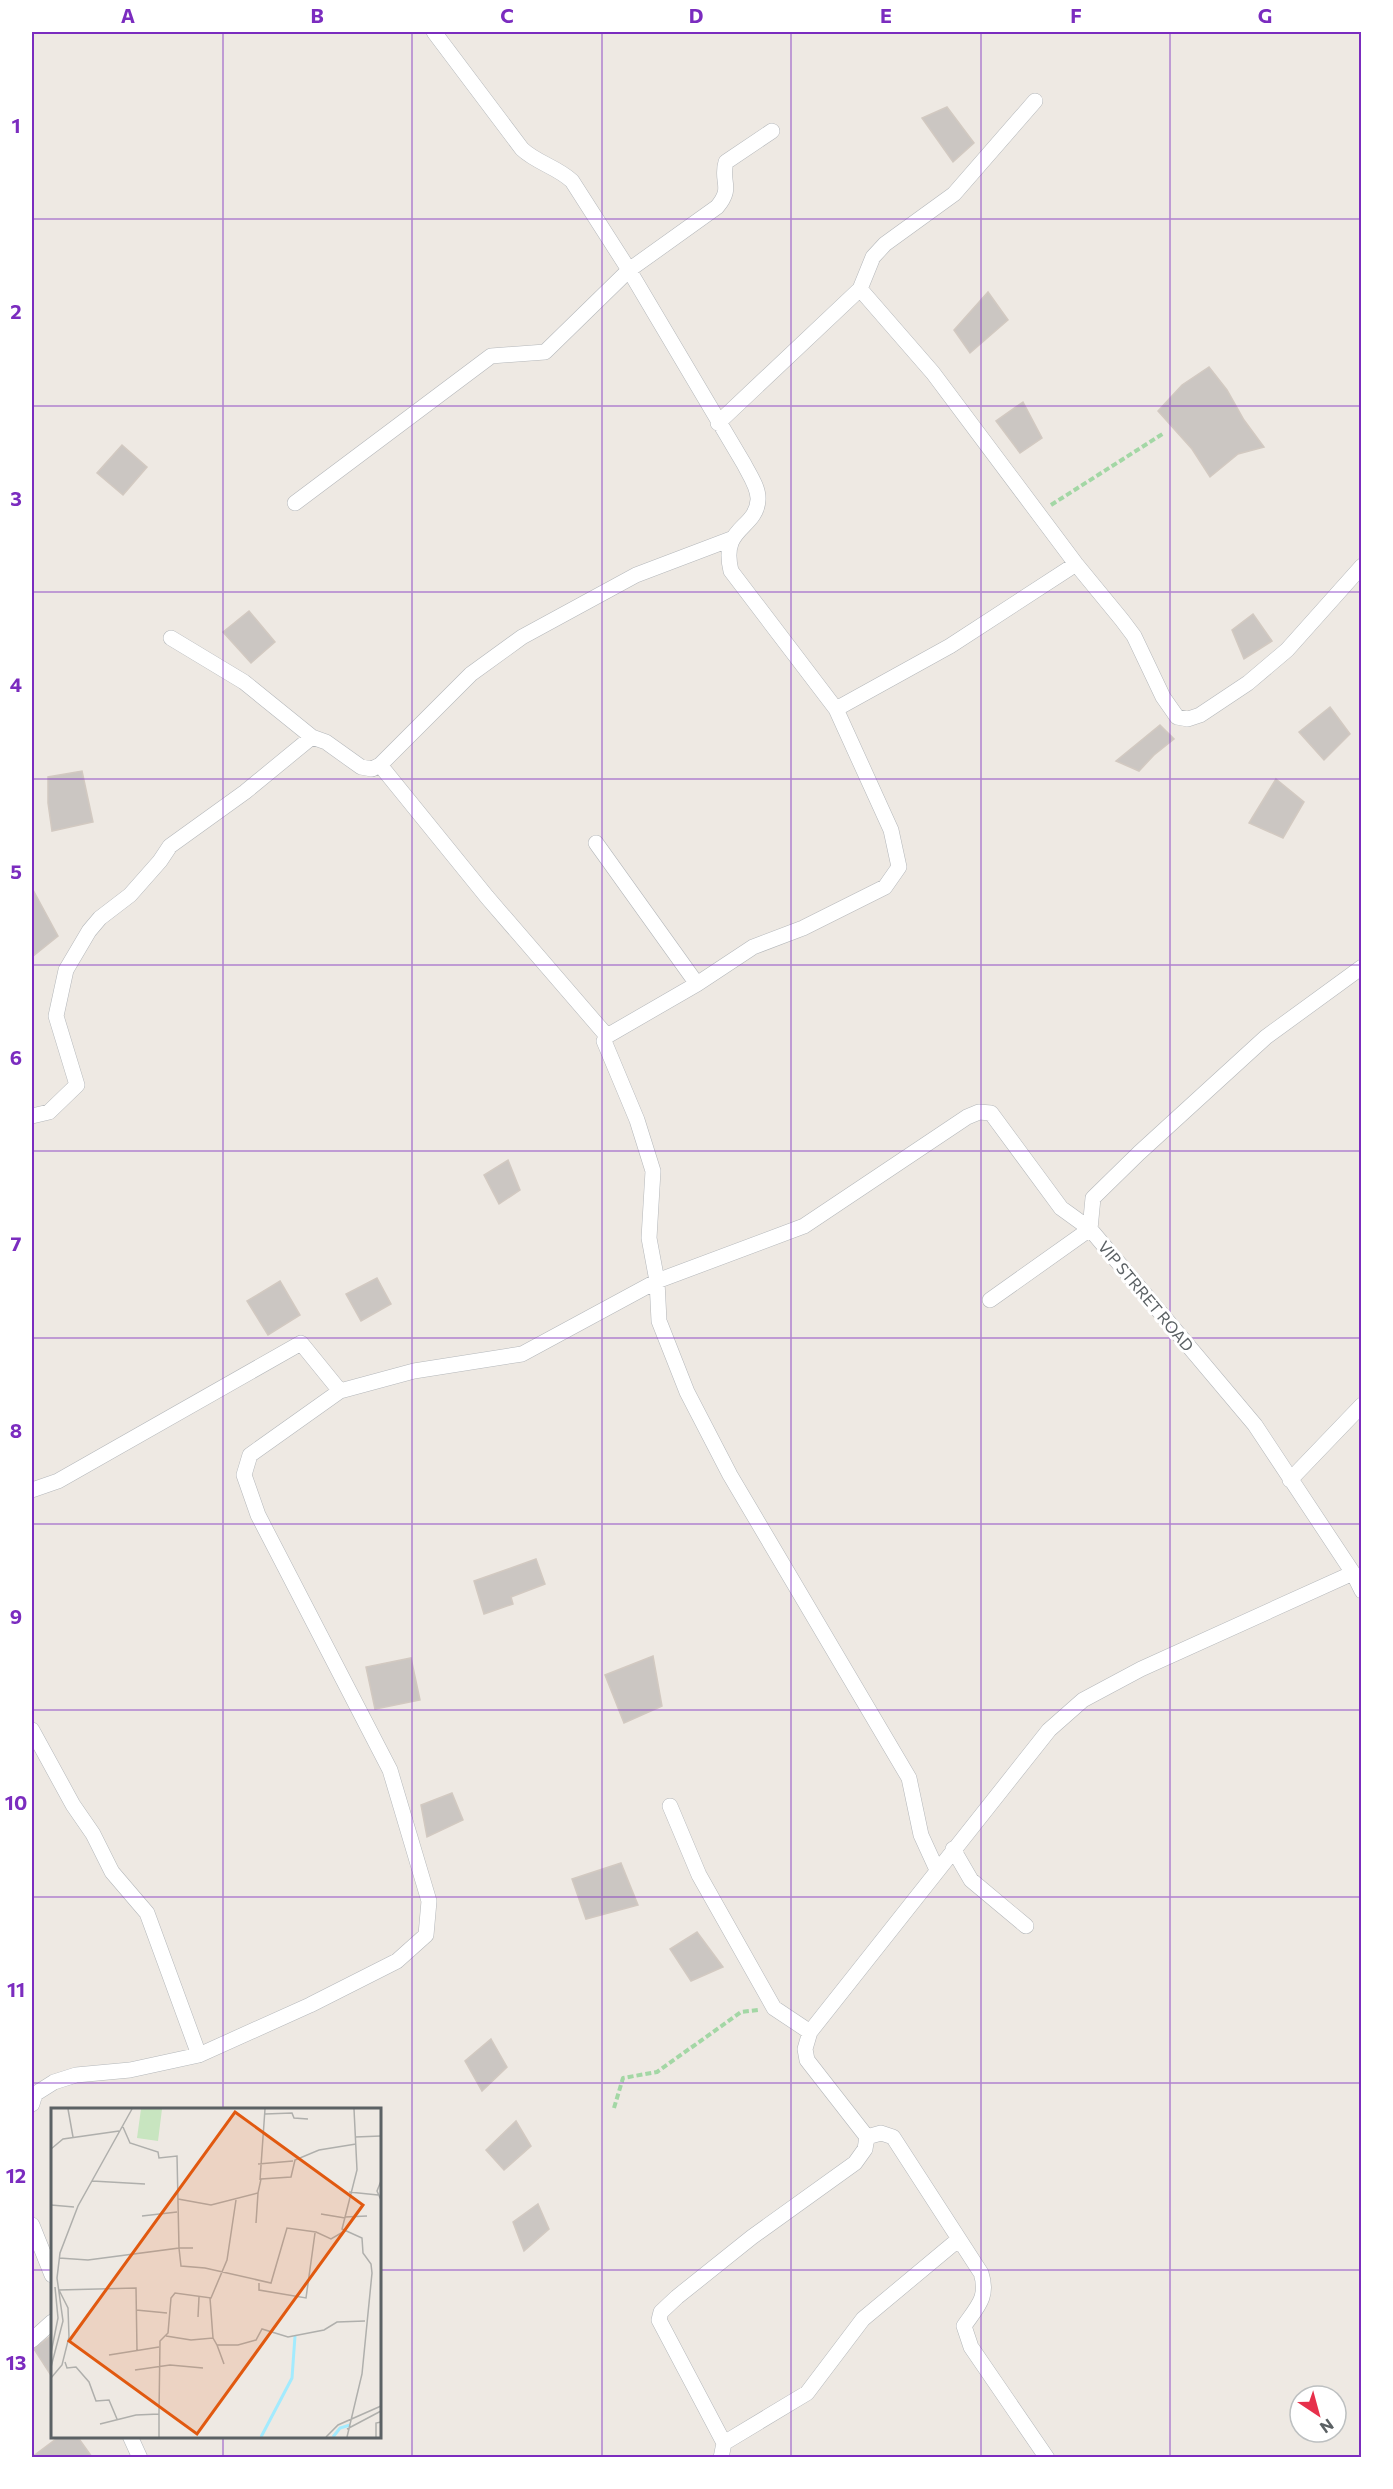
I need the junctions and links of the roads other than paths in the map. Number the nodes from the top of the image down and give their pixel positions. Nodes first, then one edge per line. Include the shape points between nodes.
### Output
1 (434, 32) edge
2 (1035, 101) dead end
3 (772, 131) dead end
4 (629, 270) junction
5 (860, 289) junction
6 (718, 423) junction
7 (295, 503) dead end
8 (731, 540) junction
9 (1076, 564) junction
10 (1362, 566) edge
11 (171, 638) dead end
12 (836, 709) junction
13 (312, 737) junction
14 (380, 765) junction
15 (596, 843) dead end
16 (1362, 967) edge
17 (697, 984) junction
18 (607, 1036) junction
19 (32, 1116) edge
20 (1090, 1229) junction
21 (657, 1281) junction
22 (990, 1300) dead end
23 (340, 1391) junction
24 (1362, 1405) edge
25 (1290, 1480) junction
26 (32, 1490) edge
27 (1353, 1573) junction
28 (1362, 1591) edge
29 (32, 1730) edge
30 (670, 1806) dead end
31 (953, 1849) junction
32 (937, 1870) junction
33 (1026, 1926) dead end
34 (810, 2032) junction
35 (199, 2055) junction
36 (32, 2104) edge
37 (867, 2137) junction
38 (32, 2225) edge
39 (959, 2239) junction
40 (51, 2273) edge
41 (51, 2323) edge
42 (32, 2340) edge
43 (131, 2438) edge
44 (722, 2450) edge
45 (140, 2457) edge
46 (1047, 2457) edge

1 - 4 street via 522,148 572,182
2 - 5 street via 954,194 873,256
3 - 4 street via 726,162 727,189 717,207
4 - 6 street
4 - 7 street via 545,352 490,356
5 - 6 street
5 - 9 street via 933,373
6 - 8 street via 744,464 759,498 755,512
8 - 12 street via 727,555 731,571
8 - 14 street via 636,575 522,637 471,674
9 - 10 street via 1134,636 1177,717 1188,719 1248,682 1287,650
9 - 12 street via 950,646
11 - 13 street via 244,682
12 - 17 street via 891,830 899,867 885,887 803,928 753,947
13 - 14 street via 362,767 372,769
13 - 19 street via 170,846 130,895 89,931 66,970 56,1016 77,1085 50,1112
14 - 18 street
15 - 17 street
16 - 20 street, VIP STRRET ROAD via 1266,1037 1139,1153 1093,1198
17 - 18 street
18 - 21 street via 604,1041 637,1120 653,1171 648,1238
20 - 21 street via 1061,1208 992,1113 979,1112 948,1128 804,1226
20 - 22 street
20 - 25 street, VIP STRRET ROAD via 1255,1425
21 - 23 street via 522,1354 414,1371
21 - 32 street via 659,1321 687,1392 730,1475 909,1778 921,1835
23 - 26 street via 301,1343 58,1482
23 - 35 street via 250,1455 243,1475 258,1515 390,1770 429,1900 426,1935 397,1962
24 - 25 street
25 - 27 street, VIP STRRET ROAD
27 - 28 street, VIP STRRET ROAD
27 - 31 street via 1141,1669 1083,1700 1049,1730
29 - 35 street via 112,1872 147,1913
30 - 34 street via 699,1875 774,2008
31 - 32 street
31 - 33 street via 971,1880
32 - 34 street
34 - 37 street via 805,2049 807,2061
35 - 36 street via 130,2070 76,2075 35,2094
37 - 39 street via 880,2133 893,2137
37 - 44 street via 865,2149 855,2163 752,2237 661,2312 659,2320
38 - 40 street
39 - 44 street via 863,2319 807,2393
39 - 46 street via 985,2285 984,2294 964,2326 971,2347
41 - 42 street
43 - 45 street

